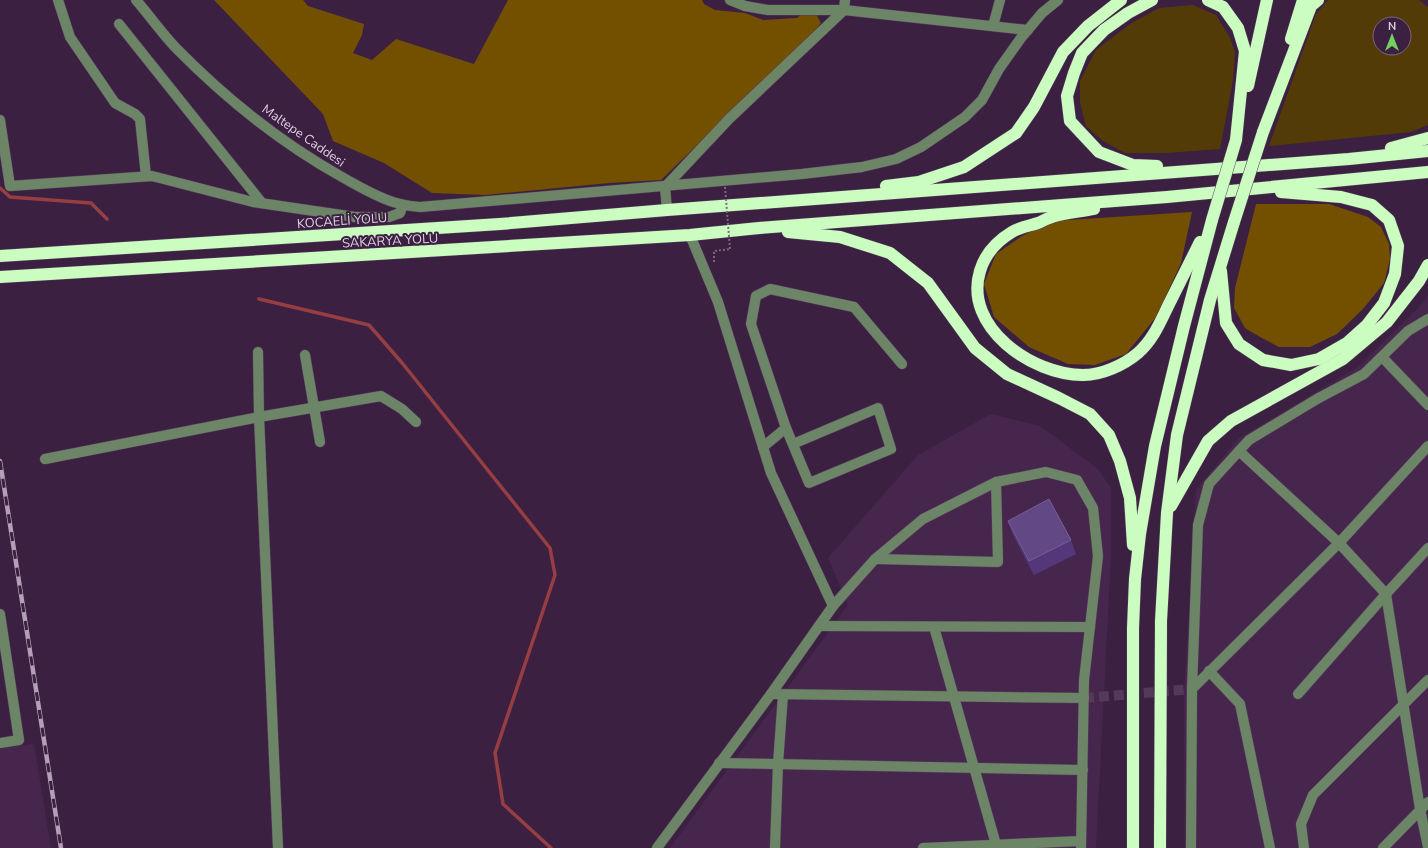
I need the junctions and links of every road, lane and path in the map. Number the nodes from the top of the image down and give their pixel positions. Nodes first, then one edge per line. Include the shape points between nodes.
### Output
1 (58, 0) edge
2 (136, 0) edge
3 (730, 0) edge
4 (845, 0) edge
5 (1000, 0) edge
6 (1058, 0) edge
7 (1121, 0) edge
8 (1152, 0) edge
9 (1208, 0) edge
10 (1266, 0) edge
11 (1302, 0) edge
12 (1318, 0) edge
13 (844, 10) junction
14 (119, 24) dead end
15 (993, 26) junction
16 (1028, 30) junction
17 (0, 120) edge
18 (1263, 132) junction
19 (1428, 138) edge
20 (1236, 140) junction
21 (1428, 151) edge
22 (1349, 159) junction
23 (1212, 169) junction
24 (1428, 172) edge
25 (146, 176) junction
26 (726, 186) dead end
27 (665, 187) junction
28 (1248, 189) junction
29 (1167, 197) junction
30 (262, 203) junction
31 (403, 205) junction
32 (667, 210) junction
33 (1212, 220) junction
34 (759, 228) junction
35 (690, 235) junction
36 (0, 256) edge
37 (1220, 264) junction
38 (714, 265) dead end
39 (1428, 265) edge
40 (0, 277) edge
41 (1428, 320) edge
42 (258, 352) dead end
43 (305, 355) dead end
44 (1382, 357) junction
45 (902, 364) dead end
46 (1428, 405) edge
47 (314, 408) junction
48 (259, 417) junction
49 (416, 422) dead end
50 (786, 428) junction
51 (320, 442) dead end
52 (793, 444) junction
53 (1428, 446) edge
54 (763, 447) junction
55 (1239, 451) junction
56 (45, 459) dead end
57 (996, 482) junction
58 (1167, 513) junction
59 (1339, 543) junction
60 (1428, 548) edge
61 (875, 559) junction
62 (1135, 579) junction
63 (1386, 594) junction
64 (833, 606) junction
65 (0, 614) edge
66 (820, 626) junction
67 (934, 627) junction
68 (1090, 627) junction
69 (1209, 671) junction
70 (1428, 680) edge
71 (1192, 689) junction
72 (771, 694) junction
73 (1298, 694) dead end
74 (783, 695) junction
75 (954, 696) junction
76 (1084, 698) junction
77 (1404, 706) junction
78 (0, 743) edge
79 (719, 763) junction
80 (778, 764) junction
81 (974, 767) junction
82 (1083, 770) junction
83 (1428, 802) edge
84 (1420, 809) junction
85 (1081, 845) edge
86 (996, 847) edge
87 (1428, 847) edge
88 (278, 848) edge
89 (657, 848) edge
90 (775, 848) edge
91 (923, 848) edge
92 (1133, 848) edge
93 (1160, 848) edge
94 (1191, 848) edge
95 (1270, 848) edge
96 (1304, 848) edge
97 (1383, 848) edge

1 - 25 street via 70,37 115,103 140,119
2 - 31 street, Maltepe Caddesi via 174,46 219,89 273,132 317,163 384,199
3 - 13 street via 768,10
4 - 13 street
5 - 15 street
6 - 16 street, Maltepe Caddesi via 1042,13
7 - 32 highway via 1088,26 1063,52 1034,107 1016,134 964,167 919,182
8 - 23 highway via 1104,30 1082,53 1067,96 1070,121 1099,152 1133,165
9 - 20 highway via 1223,7 1238,28 1245,51
10 - 20 highway
11 - 18 highway
12 - 18 highway via 1311,6
13 - 15 street
13 - 27 street via 728,119
14 - 30 street
15 - 16 street
16 - 27 street, Maltepe Caddesi via 999,69 982,100 965,117 921,147 896,160 847,169
17 - 25 street via 10,186
18 - 37 highway, bridge
19 - 22 highway
20 - 33 highway, bridge
21 - 22 highway
22 - 23 highway
23 - 32 highway
24 - 28 highway
25 - 30 street
26 - 38 path, bridge via 730,249 714,251
27 - 31 street, Maltepe Caddesi via 420,207
27 - 32 street
28 - 29 highway
28 - 37 highway via 1341,197 1372,205 1389,220 1398,246 1395,274 1384,303 1367,325 1347,343 1319,359 1291,365 1263,360 1239,344 1226,323
29 - 33 highway via 1052,216 1012,232 991,250 978,277 980,306 985,319 1013,350 1048,369 1084,375 1117,366 1136,354 1152,338
29 - 34 highway
30 - 31 street via 355,217 389,216 400,213
32 - 36 highway, KOCAELİ YOLU via 500,224
33 - 62 highway via 1155,446
34 - 35 highway, SAKARYA YOLU
34 - 62 highway via 840,237 890,253 928,283 974,348 1007,374 1090,414 1109,435 1120,461 1130,498
35 - 40 highway, SAKARYA YOLU
35 - 54 street via 718,302
37 - 58 highway via 1177,435
39 - 58 highway via 1419,281 1387,322 1342,358 1231,420 1208,441
41 - 44 street via 1408,331
42 - 48 street
43 - 47 street
44 - 46 street
44 - 55 street via 1364,374 1316,399 1249,440
45 - 50 street via 854,307 770,289 756,296 752,324
47 - 48 street
47 - 49 street via 381,396 402,409
47 - 51 street
48 - 56 street
48 - 88 street
50 - 52 street
50 - 54 street
52 - 52 street via 809,483 891,448 878,408
53 - 59 street
54 - 64 street via 771,473
55 - 59 street
55 - 71 street via 1209,484 1198,525
57 - 61 street via 924,519
57 - 61 street via 998,562
57 - 68 street via 1046,472 1077,480 1093,508 1098,556
58 - 93 highway via 1161,621
59 - 63 street
59 - 69 street
60 - 63 street
61 - 64 street
62 - 92 highway
63 - 73 street
63 - 77 street
64 - 66 street
65 - 78 street via 20,740
66 - 67 street
66 - 72 street
67 - 68 street
67 - 75 street
68 - 76 street
69 - 71 street
69 - 95 street via 1240,704
70 - 77 street
71 - 94 street
72 - 74 street
72 - 79 street
74 - 75 street
74 - 80 street
75 - 76 street
75 - 81 street
76 - 82 street
77 - 84 street
77 - 96 street via 1313,795 1301,824
79 - 80 street
79 - 89 street
80 - 81 street
80 - 90 street
81 - 82 street
81 - 86 street
82 - 85 street
83 - 84 street
84 - 87 street
84 - 97 street
85 - 86 street
86 - 91 street

